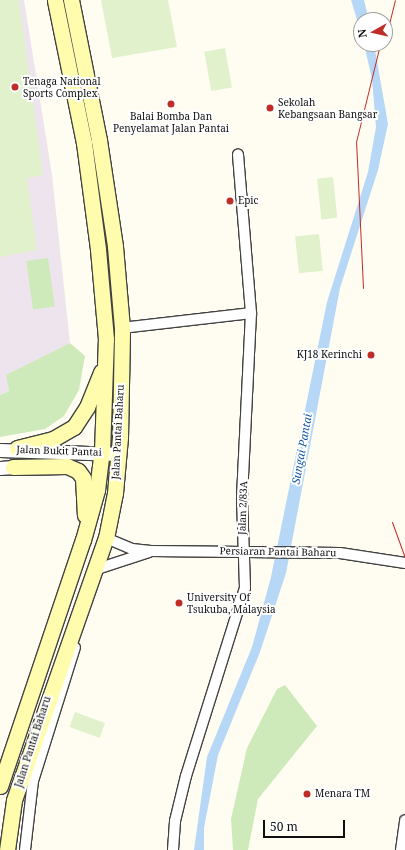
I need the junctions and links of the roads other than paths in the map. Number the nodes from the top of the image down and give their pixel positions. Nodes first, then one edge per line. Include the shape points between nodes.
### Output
1 (55, 0) edge
2 (71, 0) edge
3 (238, 155) dead end
4 (251, 313) junction
5 (122, 328) junction
6 (105, 362) junction
7 (17, 448) junction
8 (0, 450) edge
9 (102, 452) junction
10 (118, 454) junction
11 (7, 468) edge
12 (106, 538) junction
13 (83, 540) junction
14 (150, 551) junction
15 (241, 551) junction
16 (405, 563) edge
17 (94, 570) junction
18 (84, 597) junction
19 (0, 786) edge
20 (405, 820) edge
21 (7, 850) edge
22 (25, 850) edge
23 (173, 850) edge
24 (401, 850) edge

1 - 6 main road, Jalan Pantai Baharu via 84,143 98,249
2 - 5 main road, Jalan Pantai Baharu via 110,204
3 - 4 street, Jalan 2/83A
4 - 5 street
4 - 15 street, Jalan 2/83A
5 - 10 main road, Jalan Pantai Baharu
6 - 7 main road via 87,407 74,427 53,439
6 - 9 main road, Jalan Pantai Baharu
7 - 8 street, Jalan Bukit Pantai
7 - 9 street, Jalan Bukit Pantai
9 - 10 street, Jalan Bukit Pantai
9 - 13 main road, Jalan Pantai Baharu via 97,490
10 - 12 main road, Jalan Pantai Baharu
11 - 13 main road via 55,465 78,471 85,499
12 - 14 street, Persiaran Pantai Baharu via 132,549
12 - 17 main road, Jalan Pantai Baharu
13 - 19 main road, Jalan Pantai Baharu
14 - 15 street, Persiaran Pantai Baharu
14 - 17 street, Persiaran Pantai Baharu
15 - 16 street, Persiaran Pantai Baharu via 368,555
15 - 23 street, Jalan 2/83A via 245,588 240,612 186,776 175,821
17 - 18 main road, Jalan Pantai Baharu
18 - 21 main road, Jalan Pantai Baharu via 67,640 14,800
18 - 22 street via 77,640 33,781
20 - 24 street

